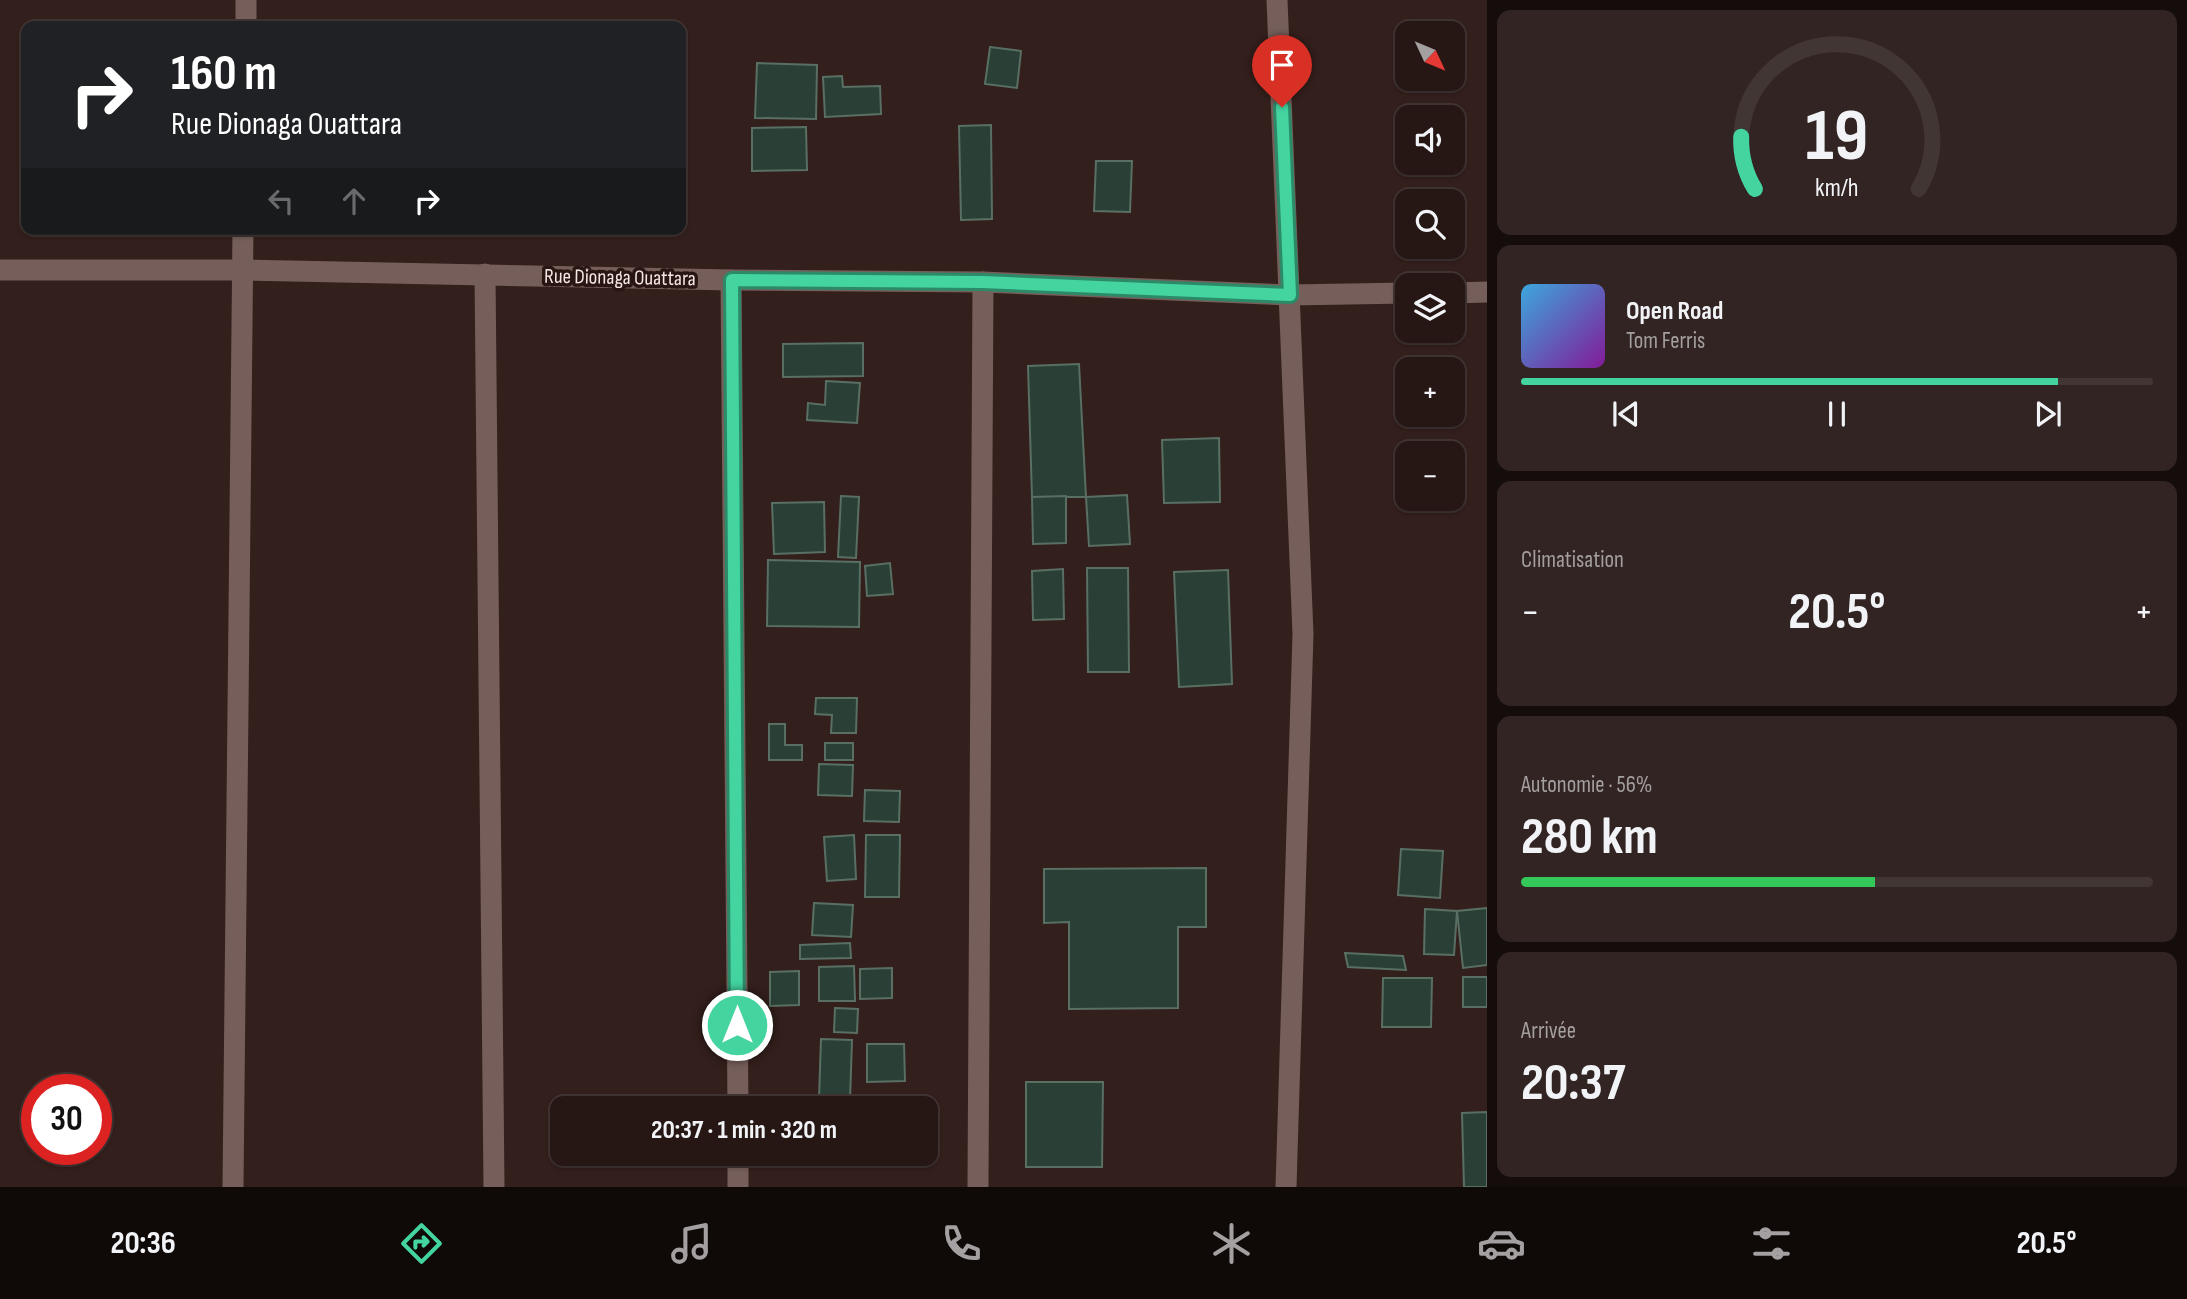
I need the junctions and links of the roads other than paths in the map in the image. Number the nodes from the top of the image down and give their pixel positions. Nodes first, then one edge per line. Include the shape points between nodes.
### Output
1 (246, 0) edge
2 (1278, 0) edge
3 (246, 21) edge
4 (243, 235) edge
5 (0, 270) edge
6 (242, 270) junction
7 (485, 274) junction
8 (732, 280) junction
9 (983, 282) junction
10 (1487, 292) edge
11 (1395, 293) edge
12 (1465, 293) edge
13 (1290, 295) junction
14 (737, 1096) edge
15 (738, 1166) edge
16 (233, 1187) edge
17 (494, 1187) edge
18 (738, 1187) edge
19 (978, 1187) edge
20 (1286, 1187) edge

1 - 3 street
2 - 13 street
4 - 6 street
5 - 6 street, Rue Dionaga Ouattara
6 - 7 street, Rue Dionaga Ouattara
6 - 16 street
7 - 8 street, Rue Dionaga Ouattara
7 - 17 street
8 - 9 street, Rue Dionaga Ouattara
8 - 14 street
9 - 13 street, Rue Dionaga Ouattara
9 - 19 street
10 - 12 street
11 - 13 street, Rue Dionaga Ouattara
13 - 20 street via 1303,634
15 - 18 street

